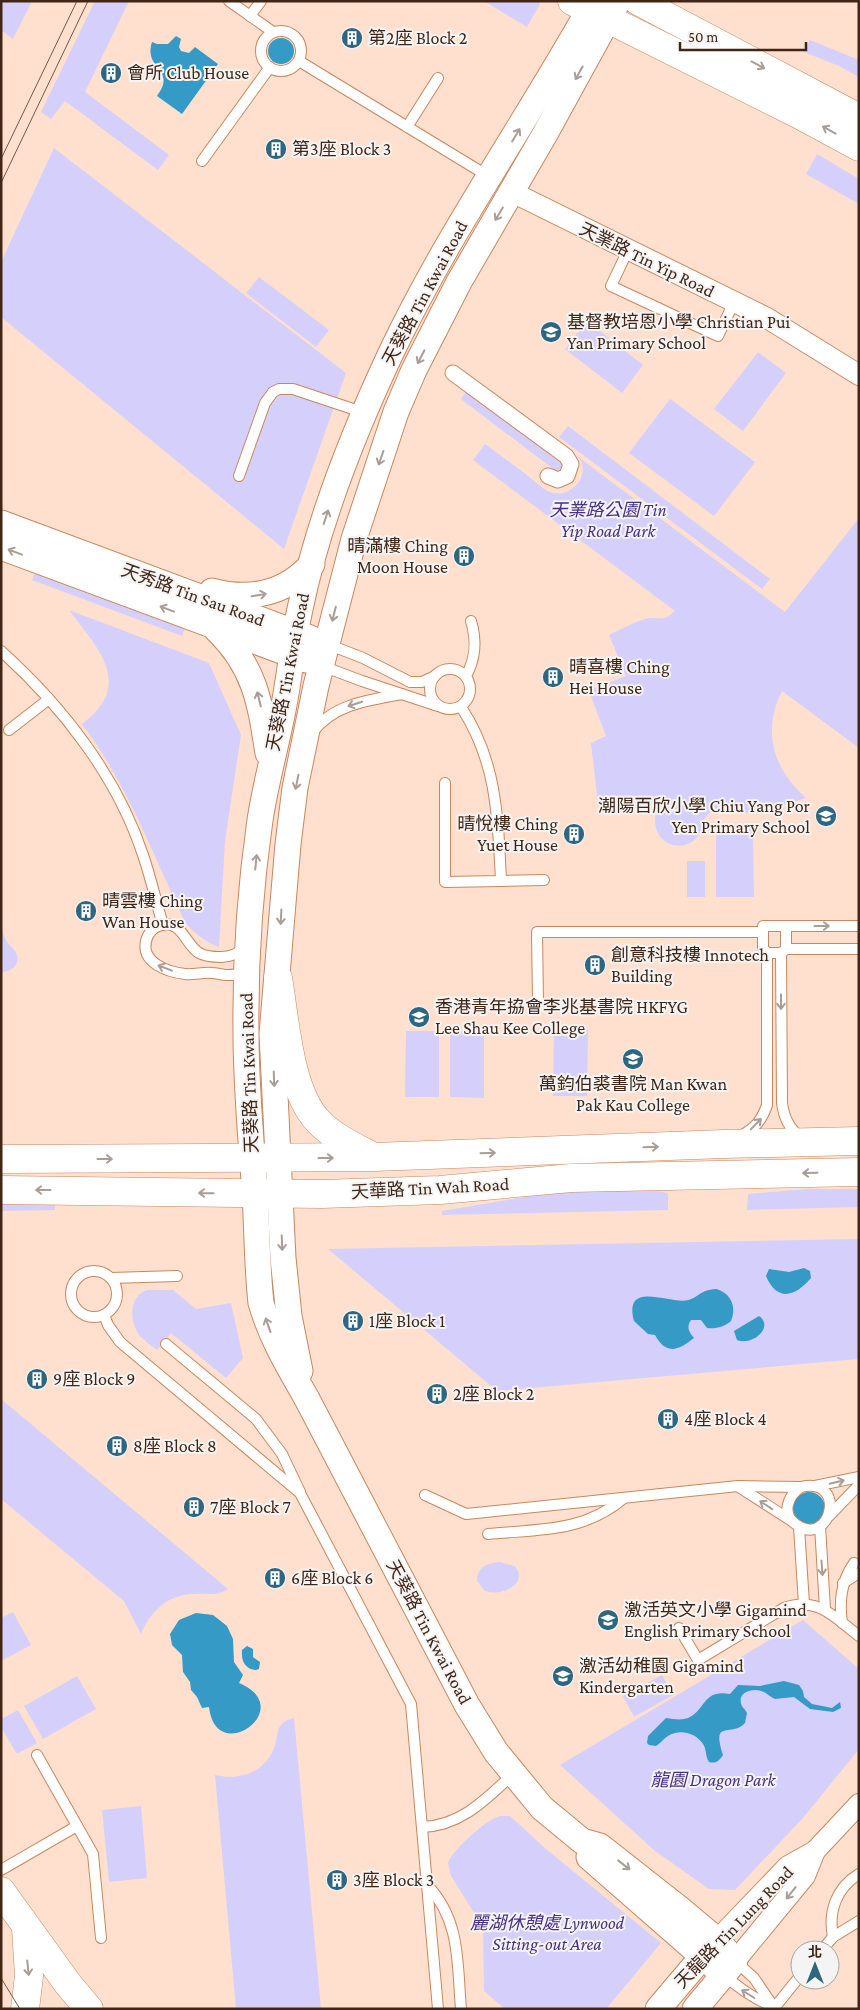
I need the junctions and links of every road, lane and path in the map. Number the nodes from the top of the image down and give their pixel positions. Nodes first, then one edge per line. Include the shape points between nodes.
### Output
1 (229, 1) edge
2 (261, 1) edge
3 (638, 1) edge
4 (597, 11) edge
5 (250, 16) junction
6 (273, 32) junction
7 (299, 61) junction
8 (270, 68) junction
9 (438, 78) dead end
10 (859, 118) edge
11 (407, 127) junction
12 (859, 147) edge
13 (202, 162) dead end
14 (490, 177) junction
15 (512, 192) junction
16 (628, 250) junction
17 (734, 302) junction
18 (453, 373) dead end
19 (859, 376) edge
20 (365, 413) junction
21 (239, 476) dead end
22 (548, 476) dead end
23 (1, 523) edge
24 (1, 547) edge
25 (312, 564) junction
26 (127, 570) junction
27 (471, 621) dead end
28 (213, 626) junction
29 (293, 644) junction
30 (1, 651) edge
31 (324, 655) junction
32 (435, 676) junction
33 (466, 676) junction
34 (405, 695) junction
35 (49, 699) junction
36 (440, 706) junction
37 (461, 706) junction
38 (9, 730) dead end
39 (304, 744) junction
40 (270, 764) junction
41 (445, 783) dead end
42 (544, 880) dead end
43 (501, 881) junction
44 (163, 925) junction
45 (786, 926) junction
46 (859, 926) edge
47 (762, 932) junction
48 (249, 945) junction
49 (859, 949) edge
50 (784, 951) junction
51 (767, 953) junction
52 (247, 974) junction
53 (278, 978) junction
54 (538, 1002) dead end
55 (768, 1089) junction
56 (781, 1089) junction
57 (859, 1141) edge
58 (810, 1142) junction
59 (724, 1144) junction
60 (374, 1157) junction
61 (264, 1158) junction
62 (1, 1159) edge
63 (859, 1172) edge
64 (1, 1190) edge
65 (267, 1194) junction
66 (177, 1276) dead end
67 (111, 1278) junction
68 (104, 1315) junction
69 (166, 1344) dead end
70 (859, 1477) edge
71 (859, 1485) edge
72 (738, 1486) junction
73 (815, 1486) junction
74 (800, 1487) junction
75 (300, 1493) junction
76 (425, 1495) dead end
77 (624, 1498) junction
78 (829, 1516) junction
79 (797, 1525) junction
80 (820, 1526) junction
81 (488, 1534) dead end
82 (856, 1568) edge
83 (804, 1604) junction
84 (825, 1609) junction
85 (842, 1623) junction
86 (679, 1628) dead end
87 (859, 1636) edge
88 (37, 1755) dead end
89 (513, 1774) junction
90 (859, 1804) edge
91 (78, 1826) junction
92 (422, 1827) junction
93 (582, 1841) junction
94 (815, 1851) junction
95 (1, 1870) edge
96 (859, 1874) edge
97 (427, 1885) junction
98 (1, 1892) edge
99 (859, 1921) edge
100 (26, 1928) junction
101 (671, 1928) junction
102 (833, 1937) junction
103 (101, 1938) dead end
104 (830, 1940) edge
105 (710, 1948) junction
106 (730, 1968) junction
107 (790, 1989) edge
108 (660, 2006) edge
109 (775, 2008) edge
110 (25, 2009) edge
111 (89, 2009) edge
112 (438, 2009) edge
113 (461, 2009) edge
114 (695, 2009) edge

1 - 5 lane
2 - 5 lane
3 -> 10 main road
12 -> 4 main road via 798,114 715,87
14 -> 4 street, 天葵路 Tin Kwai Road via 562,60
4 -> 15 street, 天葵路 Tin Kwai Road
5 - 6 lane
6 - 7 lane via 285,31 296,37 302,48
6 - 8 lane via 267,36 261,49
7 - 8 lane via 289,69
7 - 11 lane
8 - 13 lane
9 - 11 lane
11 - 14 lane
14 - 20 street, 天葵路 Tin Kwai Road via 412,312
15 - 16 street, 天業路 Tin Yip Road
15 -> 31 street, 天葵路 Tin Kwai Road via 459,282 396,412 354,538
16 - 17 street, 天業路 Tin Yip Road
16 - 17 lane via 611,286 718,336
17 - 19 street, 天業路 Tin Yip Road via 800,337
18 - 22 street via 570,460 571,469 565,478 554,480
20 - 21 lane via 293,388 279,389 264,403
25 -> 20 street, 天葵路 Tin Kwai Road
23 - 26 street, 天秀路 Tin Sau Road
28 -> 24 street, 天秀路 Tin Sau Road
26 -> 25 street via 179,579 213,592 240,596 266,594 280,588
25 - 29 street, 天葵路 Tin Kwai Road
26 - 29 street, 天秀路 Tin Sau Road
27 - 33 lane via 475,649
28 - 29 street, 天秀路 Tin Sau Road
40 -> 28 street via 254,682 231,644
29 - 31 street, 天秀路 Tin Sau Road
29 - 40 street, 天葵路 Tin Kwai Road via 284,707
30 - 35 lane
31 - 32 lane, 天秀路 Tin Sau Road via 363,658 410,682 422,682
31 - 34 lane, 天秀路 Tin Sau Road
31 - 39 street, 天葵路 Tin Kwai Road
32 - 33 lane via 447,669 461,671
32 - 36 lane via 431,696
33 - 37 lane via 470,696
34 - 36 lane, 天秀路 Tin Sau Road
34 -> 39 lane via 359,702 335,712 314,730
35 - 38 lane
35 - 44 lane via 82,740 116,796 143,855
36 - 37 lane via 454,709
37 - 43 lane via 478,735 491,773 498,821
39 -> 53 street, 天葵路 Tin Kwai Road via 285,868
48 -> 40 street, 天葵路 Tin Kwai Road via 257,848
41 - 43 lane via 445,882
42 - 43 lane
44 - 48 lane via 177,927 200,954 232,956
52 -> 44 lane via 186,974 156,964 146,953 146,939 150,932
45 -> 46 lane
45 - 47 lane via 762,926
45 - 50 lane
47 - 51 lane via 762,948
47 - 54 lane via 537,932
48 - 52 street, 天葵路 Tin Kwai Road
49 - 50 lane
50 - 51 lane
50 -> 56 lane
51 - 55 lane
52 - 61 street, 天葵路 Tin Kwai Road via 246,1044
53 - 60 main road via 298,1089 328,1130
53 -> 61 street, 天葵路 Tin Kwai Road
55 - 56 lane
59 -> 55 lane via 746,1133 761,1120 767,1105
56 - 58 lane via 785,1120 795,1133
57 - 58 main road, 天華路 Tin Wah Road
58 - 59 main road, 天華路 Tin Wah Road
60 -> 59 main road, 天華路 Tin Wah Road
61 -> 60 main road, 天華路 Tin Wah Road
62 -> 61 main road, 天華路 Tin Wah Road
61 - 65 street, 天葵路 Tin Kwai Road
63 -> 65 main road, 天華路 Tin Wah Road via 571,1178 440,1190
65 -> 64 main road, 天華路 Tin Wah Road
65 - 89 street, 天葵路 Tin Kwai Road via 261,1303 269,1330 467,1705
66 - 67 lane
67 - 68 lane via 117,1298
67 - 68 lane via 99,1271 84,1273 71,1289 73,1304 82,1314 90,1317
68 - 75 lane via 120,1342
69 - 75 lane via 256,1420 282,1454
73 -> 70 lane
71 - 78 lane
72 - 74 lane
72 - 77 lane
79 -> 72 lane
73 - 74 lane
73 - 78 lane via 827,1495 831,1509
74 - 79 lane via 788,1503 790,1517
75 - 92 lane via 411,1704
76 - 77 lane via 466,1514
77 - 81 lane via 605,1512 565,1527
78 - 80 lane
79 - 80 lane via 813,1529
79 - 83 lane
80 -> 84 lane
82 - 85 lane via 844,1583 840,1596
83 - 84 lane
83 - 86 lane via 784,1608 698,1660
84 - 85 lane
85 - 87 lane
88 - 91 lane
89 - 92 lane via 466,1814 445,1824
89 - 93 street, 天葵路 Tin Kwai Road via 542,1808
90 - 94 street, 天龍路 Tin Lung Road
91 - 95 lane
91 - 103 lane via 93,1854
92 - 97 lane
93 - 101 street, 天葵路 Tin Kwai Road via 589,1858
93 -> 105 street, 天葵路 Tin Kwai Road via 600,1846
94 - 105 street, 天龍路 Tin Lung Road via 788,1866
94 -> 106 street, 天龍路 Tin Lung Road via 805,1876
96 - 102 lane via 844,1886 833,1905
97 - 112 lane
97 - 113 lane via 442,1902 452,1926
98 - 100 main road
99 - 102 lane
100 -> 110 main road via 29,1976
100 - 111 main road
101 - 105 street, 天葵路 Tin Kwai Road
101 - 108 street via 676,1945 675,1970
102 - 104 lane
105 - 106 street, 天葵路 Tin Kwai Road
105 - 108 street, 天龍路 Tin Lung Road
106 - 109 lane via 754,1978
109 -> 106 lane via 742,1991
106 - 114 street, 天龍路 Tin Lung Road
107 - 109 lane

